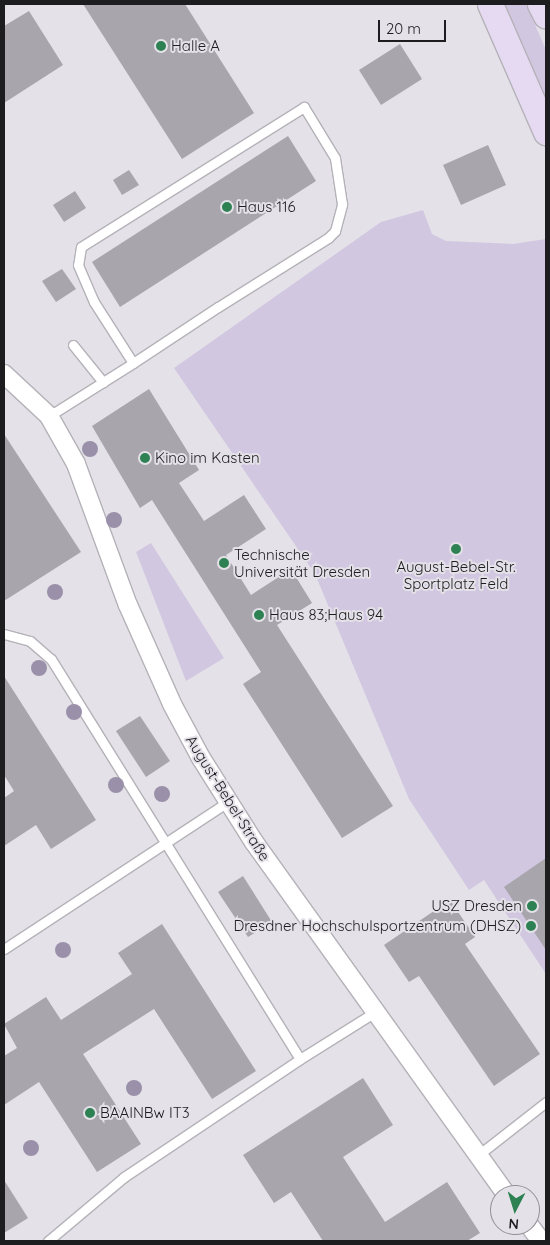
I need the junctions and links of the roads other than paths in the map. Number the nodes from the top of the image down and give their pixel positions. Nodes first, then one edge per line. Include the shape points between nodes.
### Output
1 (490, 4) edge
2 (540, 4) edge
3 (546, 16) edge
4 (546, 132) edge
5 (73, 345) dead end
6 (133, 363) junction
7 (4, 374) edge
8 (103, 382) junction
9 (49, 416) junction
10 (4, 634) edge
11 (228, 802) junction
12 (166, 844) junction
13 (4, 949) edge
14 (375, 1012) junction
15 (300, 1059) junction
16 (546, 1102) edge
17 (477, 1156) junction
18 (499, 1185) edge
19 (48, 1241) edge

1 - 4 main road
2 - 3 main road
5 - 8 lane
6 - 6 lane via 335,231 342,204 335,158 304,107 81,247 78,265 94,302
6 - 8 lane
7 - 9 street, August-Bebel-Straße
8 - 9 lane
9 - 11 street, August-Bebel-Straße via 76,464 128,605 172,704
10 - 12 lane via 30,641 51,659
11 - 12 lane
11 - 14 street, August-Bebel-Straße
12 - 13 lane
12 - 15 lane
14 - 15 lane
14 - 17 street, August-Bebel-Straße
15 - 19 lane via 124,1177
16 - 17 lane
17 - 18 street, August-Bebel-Straße

